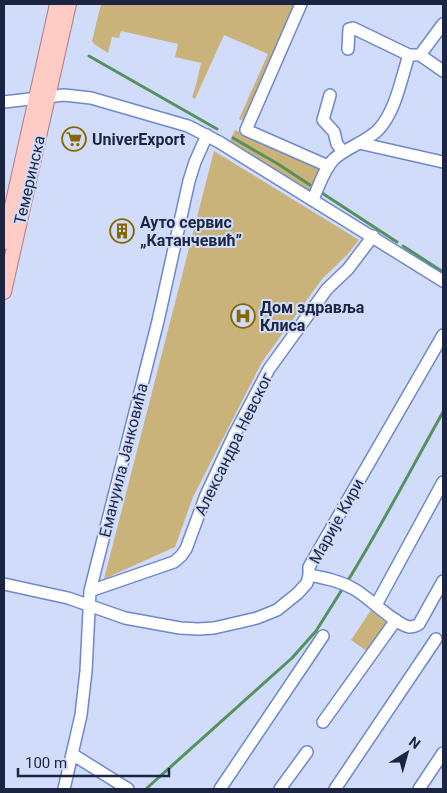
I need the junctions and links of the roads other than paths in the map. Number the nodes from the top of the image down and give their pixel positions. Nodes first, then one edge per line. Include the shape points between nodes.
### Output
1 (57, 4) edge
2 (69, 4) edge
3 (301, 4) edge
4 (443, 24) edge
5 (348, 49) dead end
6 (414, 55) junction
7 (443, 71) edge
8 (330, 95) dead end
9 (42, 97) junction
10 (4, 102) edge
11 (207, 135) junction
12 (359, 143) junction
13 (342, 152) junction
14 (443, 162) edge
15 (328, 166) junction
16 (313, 199) junction
17 (373, 236) junction
18 (4, 242) edge
19 (443, 280) edge
20 (4, 292) edge
21 (443, 336) edge
22 (443, 482) edge
23 (309, 575) junction
24 (443, 581) edge
25 (4, 584) edge
26 (90, 591) junction
27 (88, 605) junction
28 (376, 605) junction
29 (396, 620) junction
30 (323, 636) dead end
31 (436, 640) dead end
32 (324, 722) dead end
33 (307, 752) dead end
34 (443, 753) edge
35 (72, 754) junction
36 (64, 789) edge
37 (128, 789) edge
38 (220, 789) edge
39 (280, 789) edge
40 (335, 789) edge
41 (419, 789) edge

1 - 9 main road
2 - 9 main road
3 - 15 street via 246,130
4 - 6 street
5 - 6 street via 350,29 354,28
6 - 7 street
6 - 12 street via 389,114 373,135
8 - 13 street via 323,120 334,132
9 - 10 street
9 - 11 street via 64,94 91,98 180,123
9 - 18 main road, Темеринска
9 - 20 main road, Темеринска
11 - 16 street
11 - 26 street, Емануила Јанковића via 189,181 158,321
12 - 13 street
12 - 14 street
13 - 15 street
15 - 16 street
16 - 17 street
17 - 19 street
17 - 26 street, Александра Невског via 348,269 327,289 269,369 206,495 182,556 174,562
21 - 23 street, Марије Кири via 309,567
22 - 28 street
23 - 27 street, Марије Кири via 298,593 276,610 214,628 158,625
23 - 28 street via 338,582
24 - 29 street via 422,620 414,627
25 - 27 street, Марије Кири
26 - 27 street, Емануила Јанковића
27 - 35 street, Емануила Јанковића via 84,688
28 - 29 street
29 - 32 street
30 - 38 street
31 - 40 street
33 - 39 street
34 - 41 street
35 - 36 street, Емануила Јанковића
35 - 37 street

